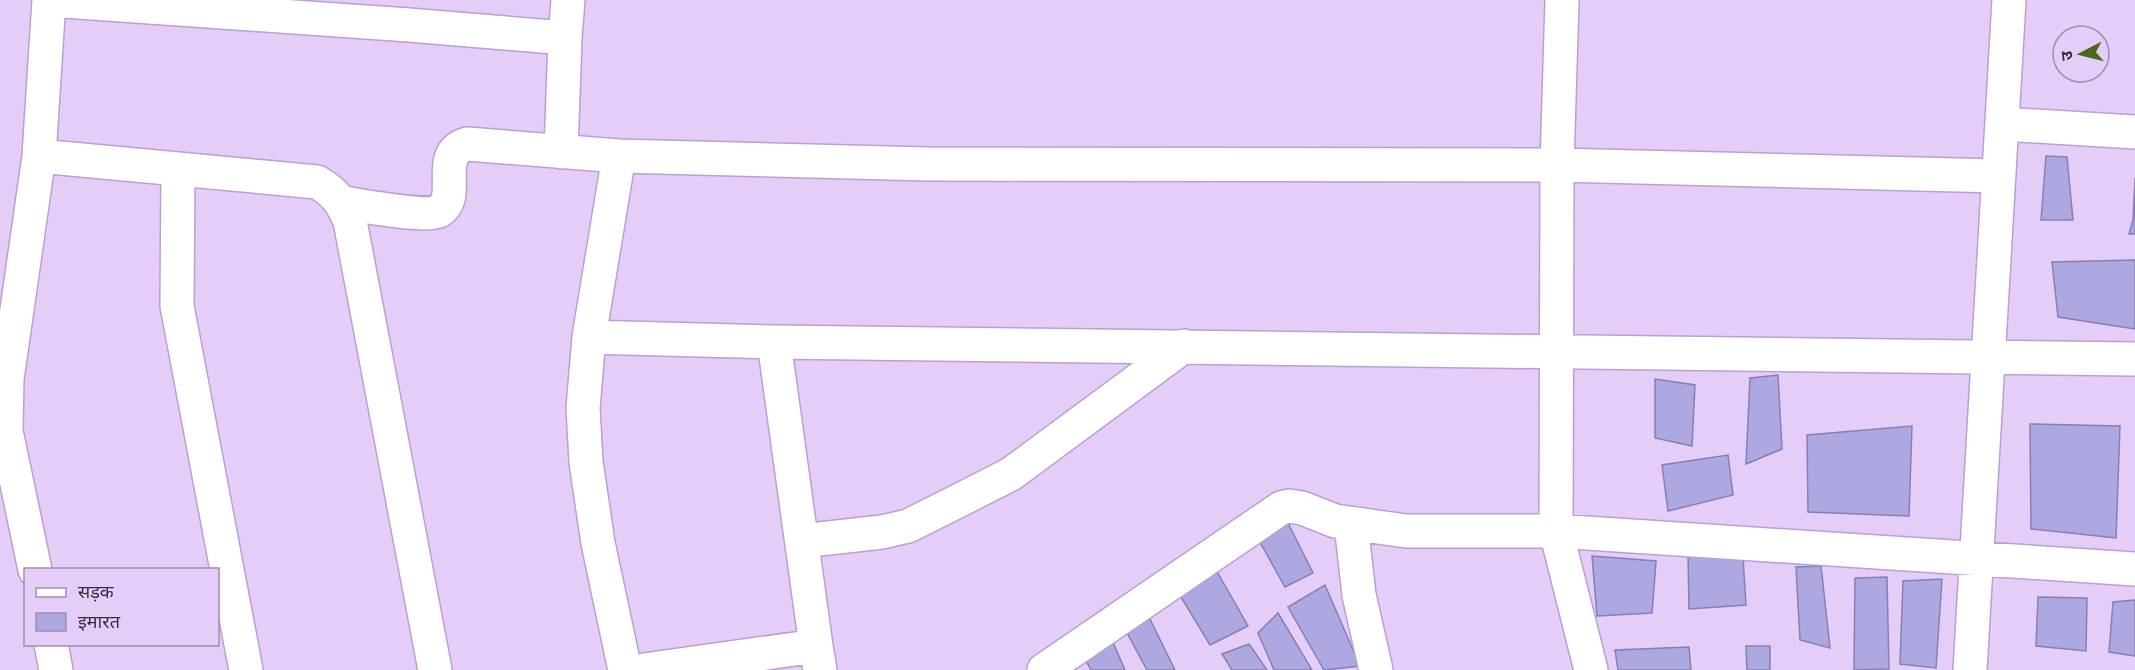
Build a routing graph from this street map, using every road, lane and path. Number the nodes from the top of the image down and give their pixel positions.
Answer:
1 (49, 0) edge
2 (568, 0) edge
3 (1562, 0) edge
4 (2009, 0) edge
5 (237, 6) edge
6 (410, 12) edge
7 (565, 38) junction
8 (2002, 123) junction
9 (2135, 132) edge
10 (561, 152) junction
11 (39, 156) junction
12 (619, 156) junction
13 (1557, 165) junction
14 (178, 169) junction
15 (1999, 176) junction
16 (342, 203) junction
17 (590, 337) junction
18 (774, 342) junction
19 (1185, 346) junction
20 (1556, 353) junction
21 (1988, 356) junction
22 (2135, 359) edge
23 (3, 379) edge
24 (1351, 524) junction
25 (1556, 531) junction
26 (802, 541) junction
27 (1977, 558) junction
28 (35, 568) edge
29 (2135, 569) edge
30 (51, 646) edge
31 (818, 658) edge
32 (56, 670) edge
33 (246, 670) edge
34 (435, 670) edge
35 (625, 670) edge
36 (644, 670) edge
37 (1044, 670) edge
38 (1376, 670) edge
39 (1591, 670) edge
40 (1970, 670) edge

1 - 5 street
1 - 11 street
2 - 7 street
3 - 13 street
4 - 8 street
5 - 6 street
6 - 7 street
7 - 10 street
8 - 9 street
8 - 15 street
10 - 12 street
10 - 16 street
11 - 14 street
11 - 23 street
12 - 13 street
12 - 17 street
13 - 15 street
13 - 20 street
14 - 16 street
14 - 33 street
15 - 21 street
16 - 34 street
17 - 18 street
17 - 35 street
18 - 19 street
18 - 26 street
19 - 20 street
19 - 26 street
20 - 21 street
20 - 25 street
21 - 22 street
21 - 27 street
23 - 28 street
24 - 25 street
24 - 37 street
24 - 38 street
25 - 27 street
25 - 39 street
26 - 31 street
27 - 29 street
27 - 40 street
30 - 32 street
31 - 36 street

